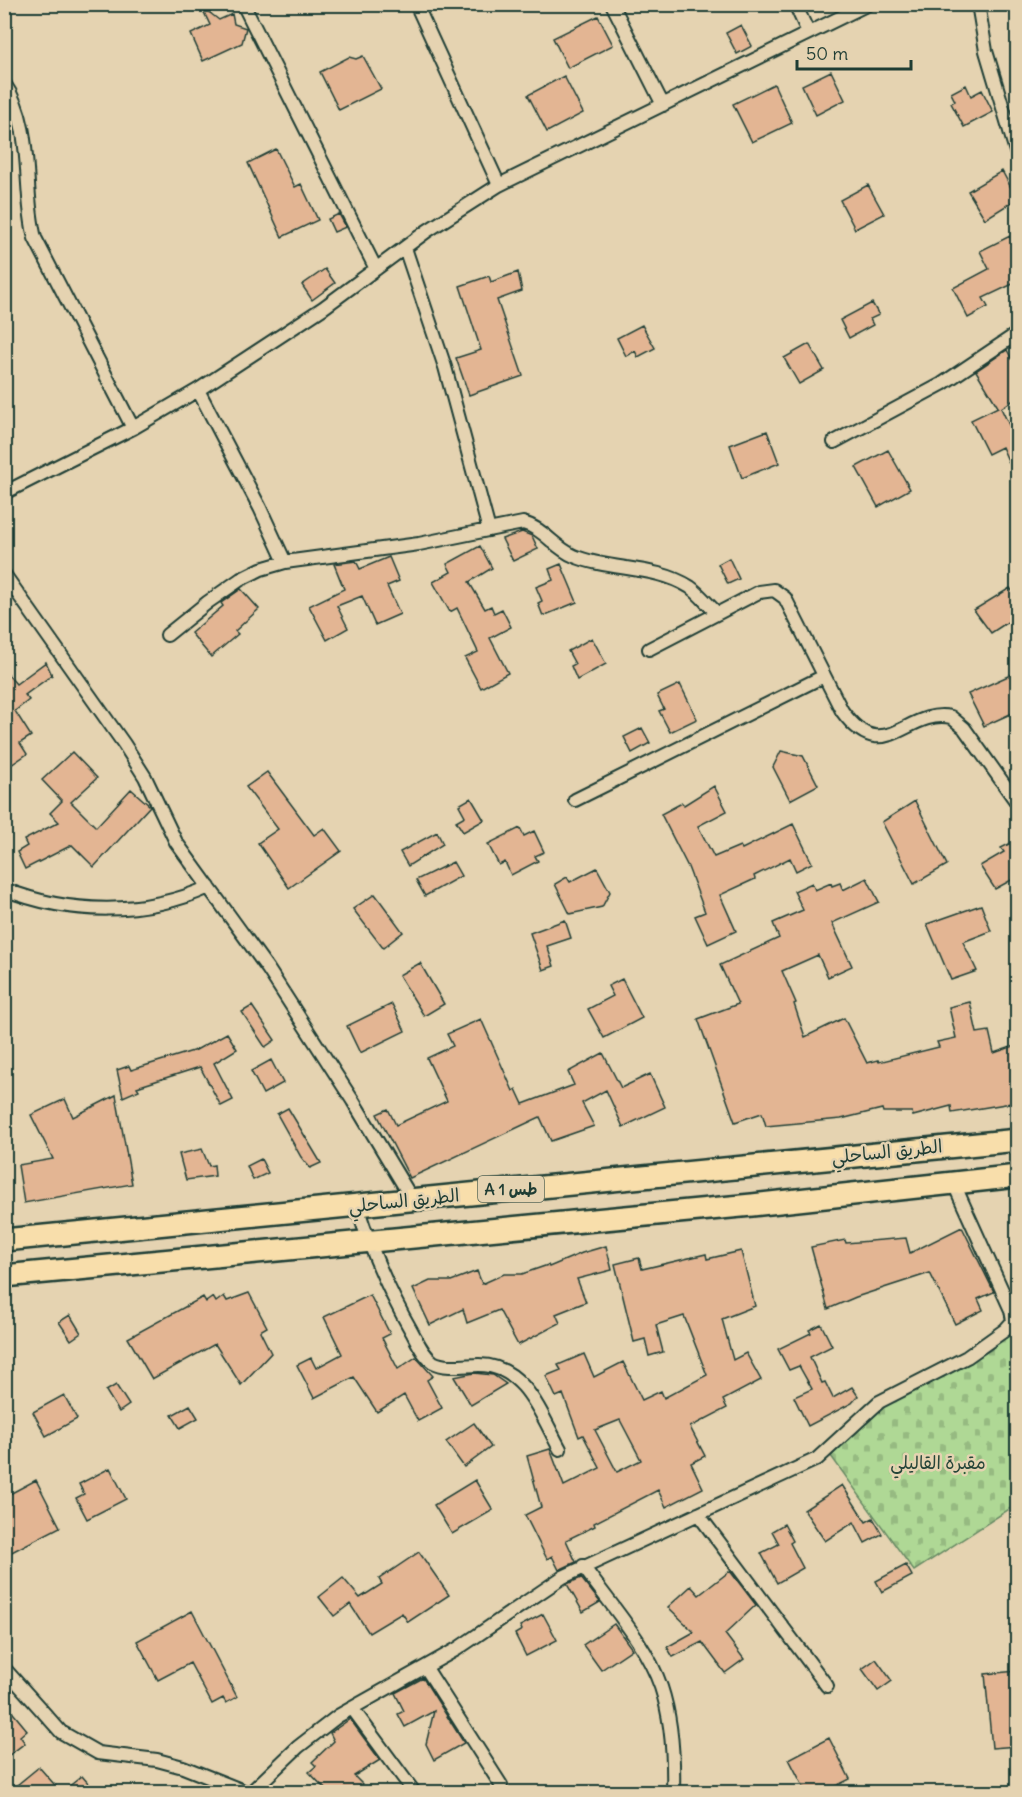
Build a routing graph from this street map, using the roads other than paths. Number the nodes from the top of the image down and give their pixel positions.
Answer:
1 (243, 4) edge
2 (416, 4) edge
3 (612, 4) edge
4 (795, 4) edge
5 (868, 4) edge
6 (978, 4) edge
7 (808, 32) junction
8 (4, 83) edge
9 (663, 105) junction
10 (1017, 158) edge
11 (499, 185) junction
12 (405, 248) junction
13 (376, 269) junction
14 (1017, 333) edge
15 (198, 390) junction
16 (133, 428) junction
17 (834, 442) dead end
18 (4, 493) edge
19 (489, 530) junction
20 (285, 562) junction
21 (4, 574) edge
22 (717, 613) junction
23 (167, 635) dead end
24 (649, 649) dead end
25 (824, 676) junction
26 (575, 800) dead end
27 (1017, 804) edge
28 (209, 887) junction
29 (4, 889) edge
30 (1017, 1140) edge
31 (1017, 1176) edge
32 (954, 1184) junction
33 (412, 1199) junction
34 (357, 1206) junction
35 (4, 1240) edge
36 (368, 1242) junction
37 (4, 1276) edge
38 (560, 1449) dead end
39 (698, 1514) junction
40 (583, 1566) junction
41 (4, 1668) edge
42 (426, 1668) junction
43 (827, 1686) dead end
44 (352, 1708) junction
45 (501, 1785) dead end
46 (246, 1792) edge
47 (251, 1792) edge
48 (414, 1792) edge
49 (673, 1792) edge

1 - 13 street
2 - 11 street
3 - 9 street
4 - 7 street
5 - 7 street
6 - 10 street
7 - 9 street
8 - 16 street
9 - 11 street
11 - 12 street
12 - 13 street
12 - 19 street
13 - 15 street
14 - 17 street
15 - 16 street
15 - 20 street
16 - 18 street
19 - 20 street
19 - 22 street
20 - 23 street
21 - 28 street
22 - 24 street
22 - 25 street
25 - 26 street
25 - 27 street
28 - 29 street
28 - 33 street
30 - 33 highway, الطريق الساحلي / A 1 طس
31 - 32 highway, الطريق الساحلي / A 1 طس
32 - 36 highway, الطريق الساحلي / A 1 طس
32 - 39 street
33 - 34 highway, الطريق الساحلي / A 1 طس
34 - 35 highway, الطريق الساحلي / A 1 طس
34 - 36 street
36 - 37 highway, الطريق الساحلي / A 1 طس
36 - 38 street
39 - 40 street
39 - 43 street
40 - 42 street
40 - 49 street
41 - 46 street
42 - 44 street
42 - 45 street
44 - 47 street
44 - 48 street

